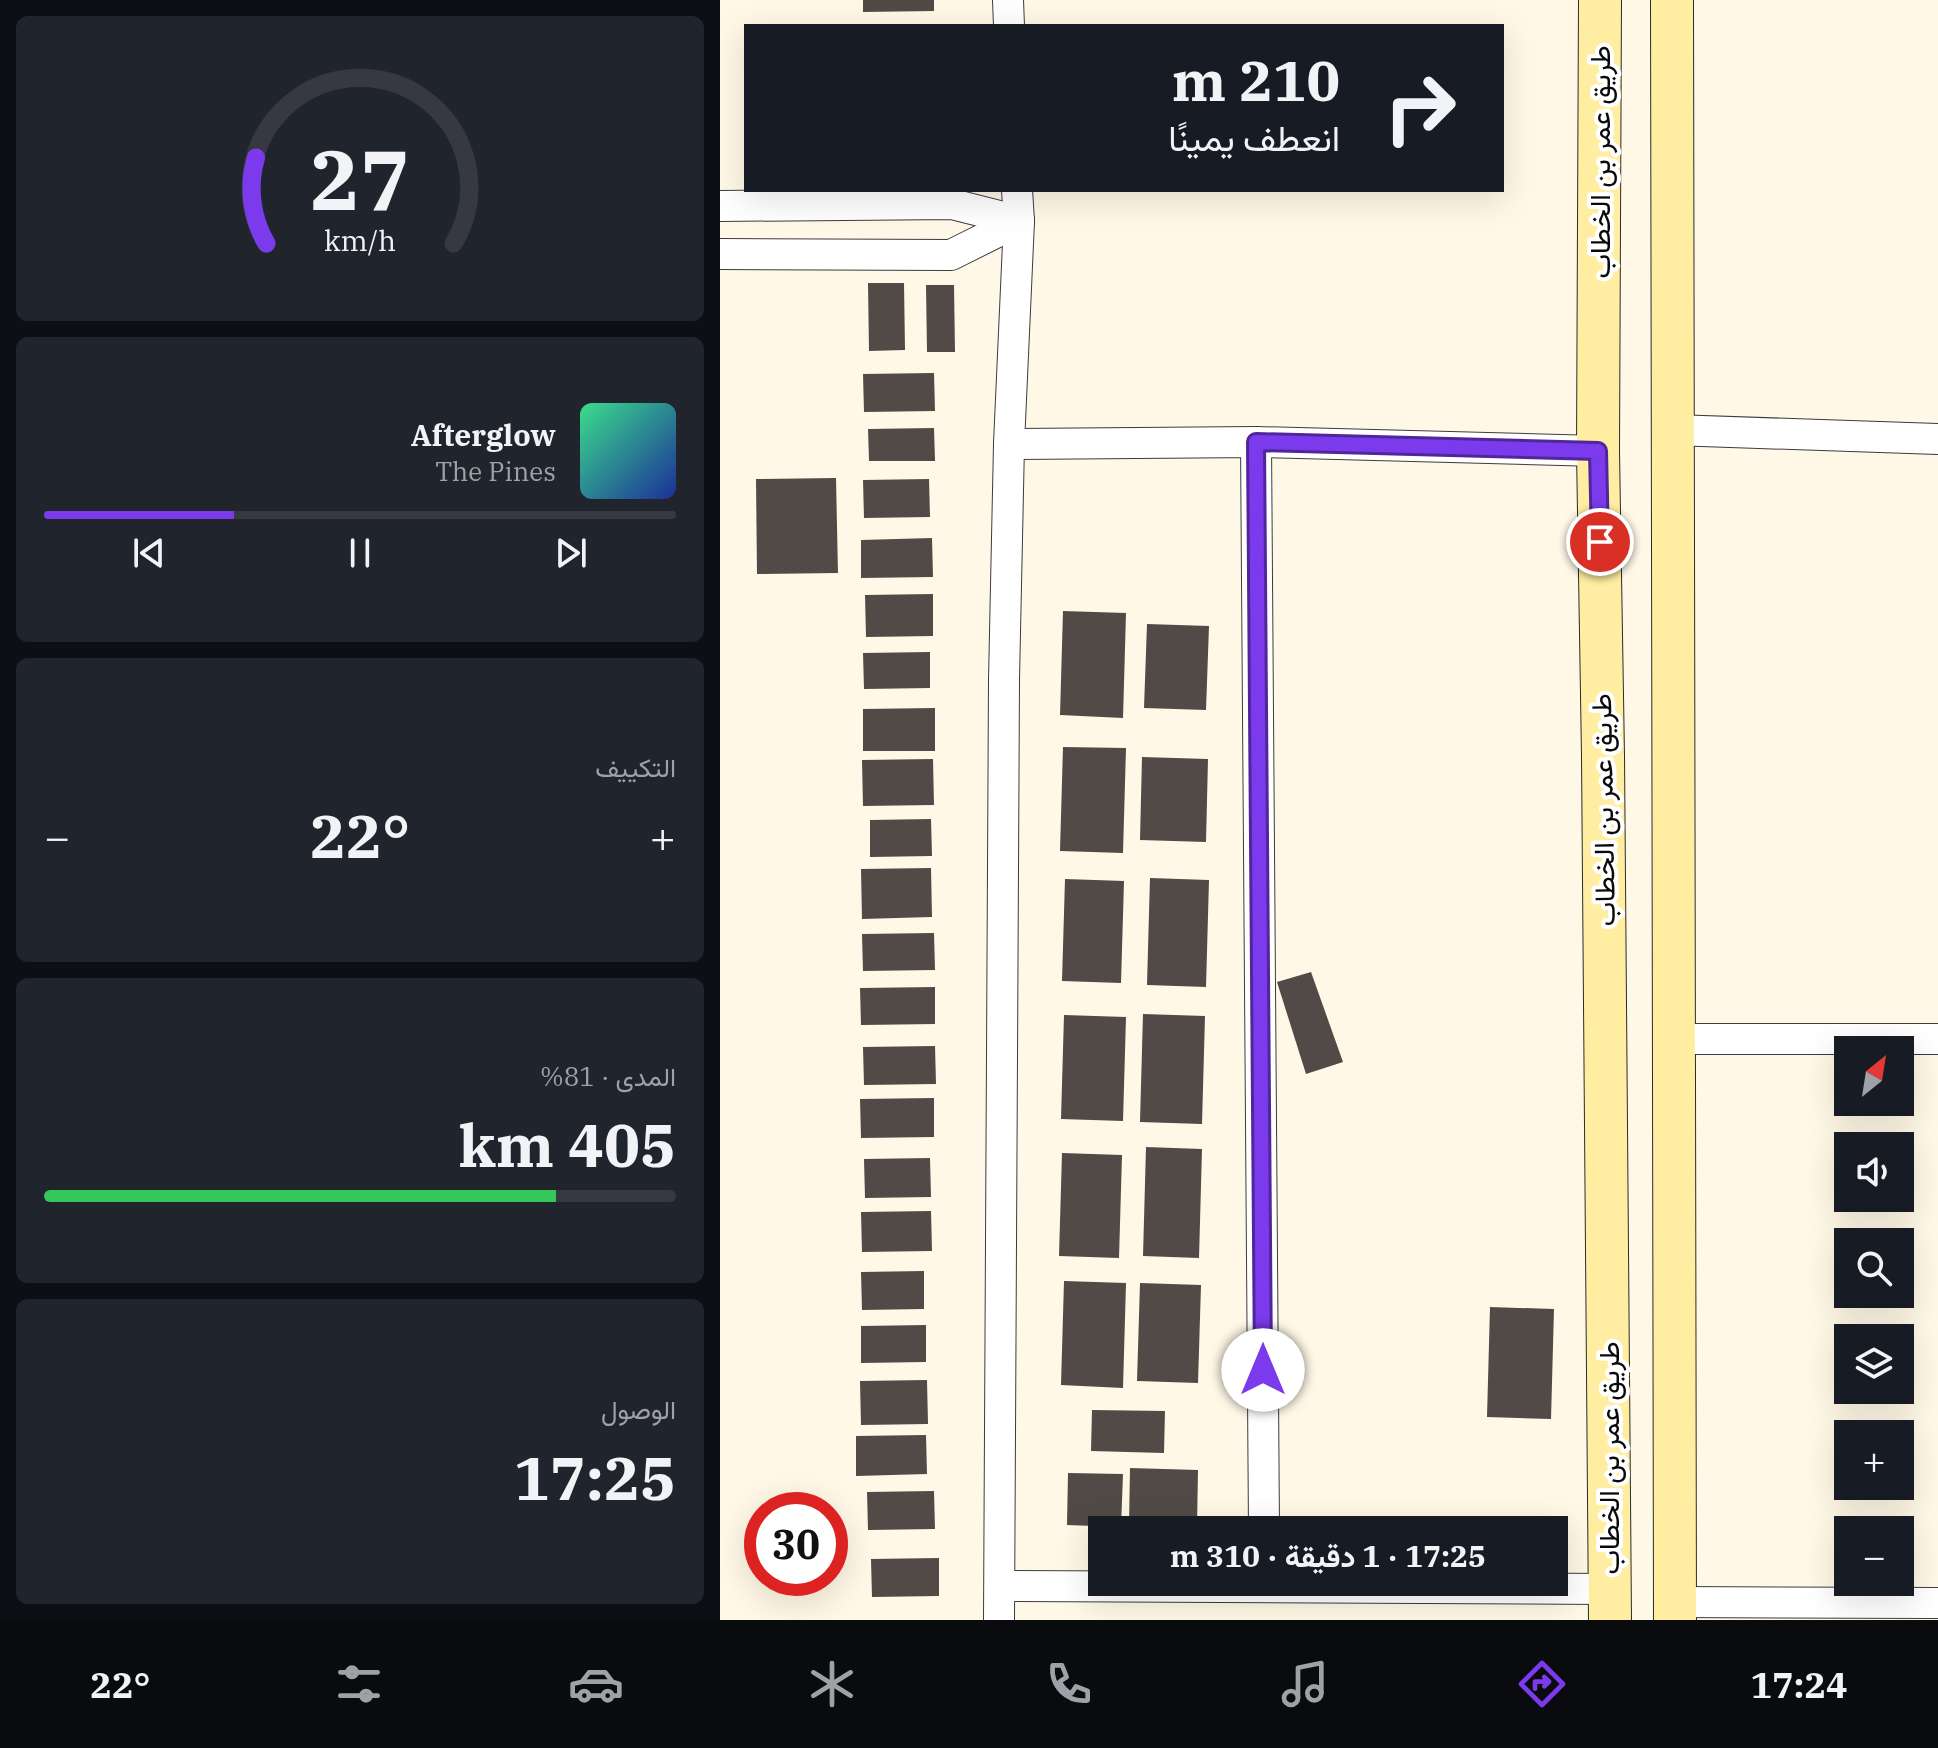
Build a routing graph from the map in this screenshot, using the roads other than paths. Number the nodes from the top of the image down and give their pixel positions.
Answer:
1 (1008, 0) edge
2 (1600, 0) edge
3 (1672, 0) edge
4 (1009, 24) edge
5 (1017, 192) edge
6 (720, 206) edge
7 (1019, 221) junction
8 (720, 254) edge
9 (1673, 430) junction
10 (1938, 439) edge
11 (1256, 442) junction
12 (1009, 444) junction
13 (1598, 451) junction
14 (1675, 1039) junction
15 (1938, 1039) edge
16 (1264, 1516) edge
17 (1000, 1586) junction
18 (1088, 1586) edge
19 (1454, 1596) edge
20 (1938, 1603) edge
21 (1610, 1605) edge
22 (1675, 1611) edge
23 (999, 1620) edge

1 - 4 street
2 - 13 main road, طريق عمر بن الخطاب
3 - 9 main road
5 - 7 street
6 - 7 street
7 - 8 street
7 - 12 street
9 - 10 street
9 - 14 main road
11 - 12 street
11 - 13 street
11 - 16 street
12 - 17 street
13 - 21 main road, طريق عمر بن الخطاب
14 - 15 street
14 - 22 main road
17 - 18 street
17 - 23 street
19 - 21 street
20 - 22 street

